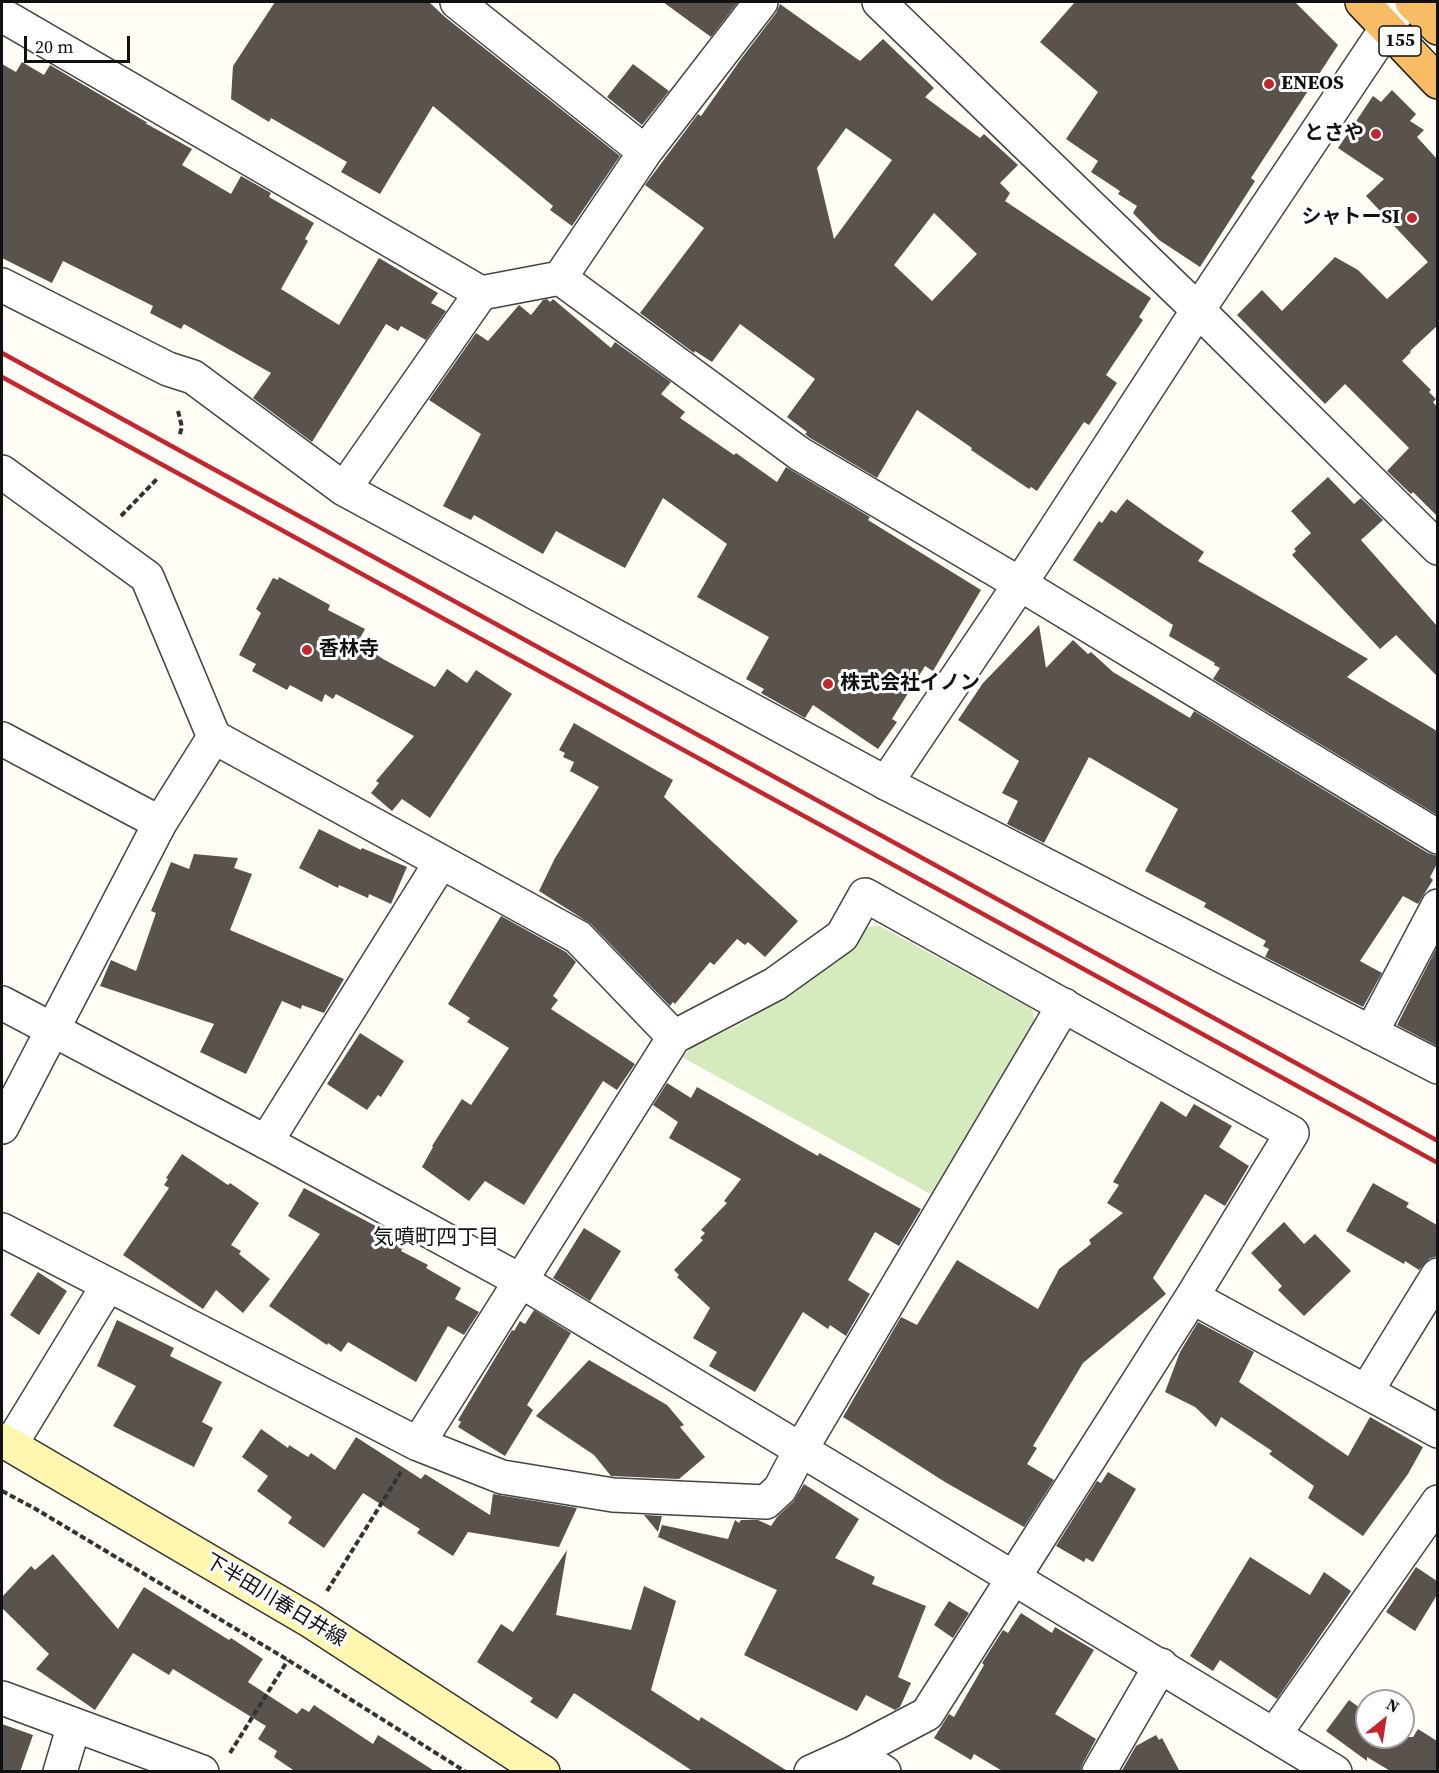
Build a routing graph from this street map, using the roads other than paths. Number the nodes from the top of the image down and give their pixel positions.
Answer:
1 (457, 2) edge
2 (761, 2) edge
3 (879, 2) edge
4 (1362, 2) edge
5 (1412, 2) edge
6 (1395, 14) edge
7 (2, 15) edge
8 (1437, 28) edge
9 (1437, 82) edge
10 (645, 152) junction
11 (560, 278) junction
12 (2, 285) edge
13 (482, 294) junction
14 (1198, 310) junction
15 (2, 472) edge
16 (344, 489) junction
17 (1437, 548) edge
18 (1020, 584) junction
19 (214, 737) junction
20 (2, 739) edge
21 (886, 783) junction
22 (160, 823) junction
23 (1437, 837) edge
24 (441, 862) junction
25 (1437, 906) edge
26 (2, 1003) edge
27 (1064, 1005) junction
28 (52, 1030) junction
29 (1371, 1033) junction
30 (674, 1037) junction
31 (1437, 1067) edge
32 (2, 1127) edge
33 (266, 1142) junction
34 (2, 1230) edge
35 (1437, 1275) edge
36 (521, 1281) junction
37 (108, 1285) junction
38 (1192, 1297) junction
39 (1366, 1392) junction
40 (1437, 1431) edge
41 (6, 1442) edge
42 (418, 1444) junction
43 (801, 1449) junction
44 (1437, 1502) edge
45 (1014, 1577) junction
46 (1161, 1665) junction
47 (2, 1698) edge
48 (74, 1725) junction
49 (1274, 1735) junction
50 (853, 1753) junction
51 (214, 1766) edge
52 (60, 1772) edge
53 (543, 1772) edge
54 (812, 1772) edge
55 (884, 1772) edge
56 (1098, 1772) edge
57 (1335, 1772) edge

1 - 10 street
2 - 10 street
3 - 14 street
4 - 6 highway, 155
5 - 8 highway, 155
6 - 9 highway, 155
6 - 14 street
7 - 13 street
10 - 11 street
11 - 13 street
11 - 18 street
12 - 16 street
13 - 16 street
14 - 17 street
14 - 18 street
15 - 19 street
16 - 21 street
18 - 21 street
18 - 23 street
19 - 22 street
19 - 24 street
20 - 22 street
21 - 29 street
22 - 28 street
24 - 30 street
24 - 33 street
25 - 29 street
26 - 28 street
27 - 30 street
27 - 38 street
27 - 43 street
28 - 32 street
28 - 33 street
29 - 31 street
30 - 36 street
33 - 36 street
34 - 37 street
35 - 39 street
36 - 42 street
36 - 43 street
37 - 41 street
37 - 42 street
38 - 39 street
38 - 45 street
39 - 40 street
41 - 53 main road, 下半田川春日井線
42 - 43 street
43 - 45 street
44 - 49 street
45 - 46 street
45 - 50 street
46 - 49 street
46 - 56 street
47 - 48 street
48 - 51 street
48 - 52 street
49 - 57 street
50 - 54 street
50 - 55 street

